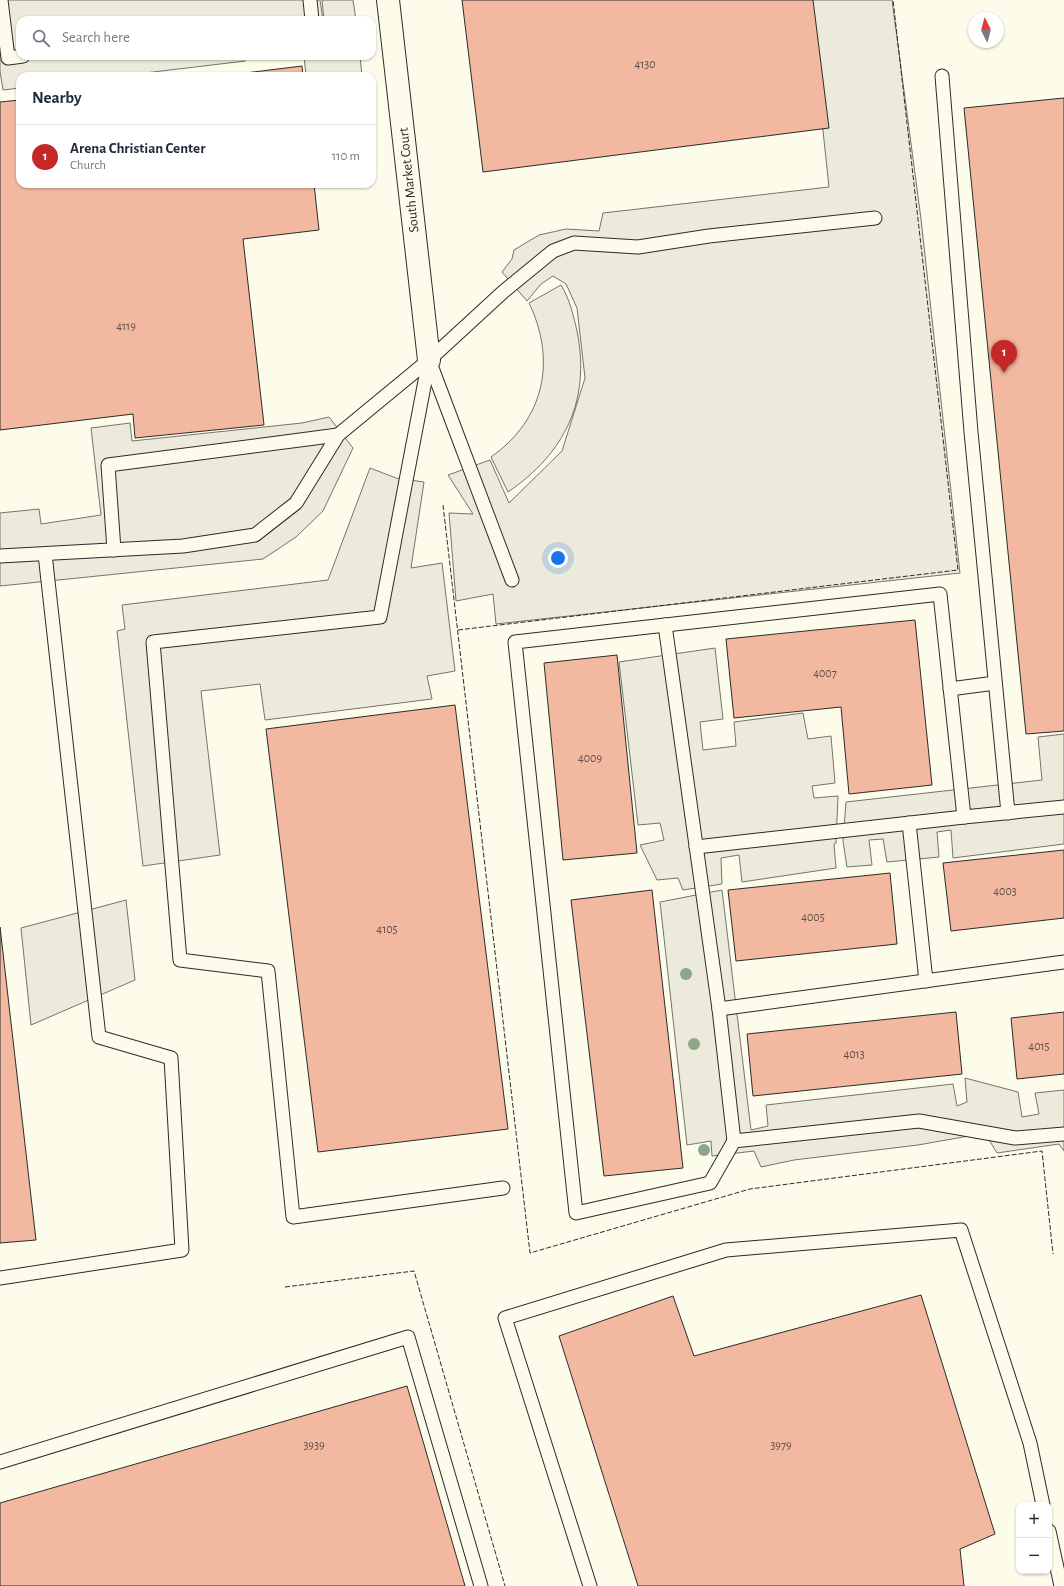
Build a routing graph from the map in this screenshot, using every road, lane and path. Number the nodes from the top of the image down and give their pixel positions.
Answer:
1 (2, 0) edge
2 (310, 0) edge
3 (388, 0) edge
4 (312, 16) edge
5 (16, 57) edge
6 (942, 76) dead end
7 (875, 218) dead end
8 (429, 360) junction
9 (338, 435) junction
10 (114, 550) junction
11 (45, 554) junction
12 (0, 556) edge
13 (512, 580) dead end
14 (664, 625) junction
15 (995, 683) junction
16 (950, 689) junction
17 (1064, 807) edge
18 (1008, 813) junction
19 (964, 817) junction
20 (910, 824) junction
21 (696, 847) junction
22 (1064, 962) edge
23 (926, 981) junction
24 (718, 1009) junction
25 (1064, 1134) edge
26 (734, 1141) junction
27 (503, 1188) dead end
28 (0, 1278) edge
29 (0, 1462) edge
30 (1042, 1502) edge
31 (1051, 1538) edge
32 (481, 1586) edge
33 (590, 1586) edge
34 (1061, 1586) edge

1 - 5 lane
2 - 4 lane
3 - 8 street, South Market Court
6 - 15 lane
7 - 8 lane
8 - 9 lane
8 - 13 lane
8 - 27 lane
9 - 10 lane
9 - 10 lane
10 - 11 lane
11 - 12 lane
11 - 28 lane
14 - 16 lane
14 - 21 lane
14 - 26 lane
15 - 16 lane
15 - 18 lane
16 - 19 lane
17 - 18 lane
18 - 19 lane
19 - 20 lane
20 - 21 lane
20 - 23 lane
21 - 24 lane
22 - 23 lane
23 - 24 lane
24 - 26 lane
25 - 26 lane
29 - 32 lane
30 - 33 lane
31 - 34 lane

